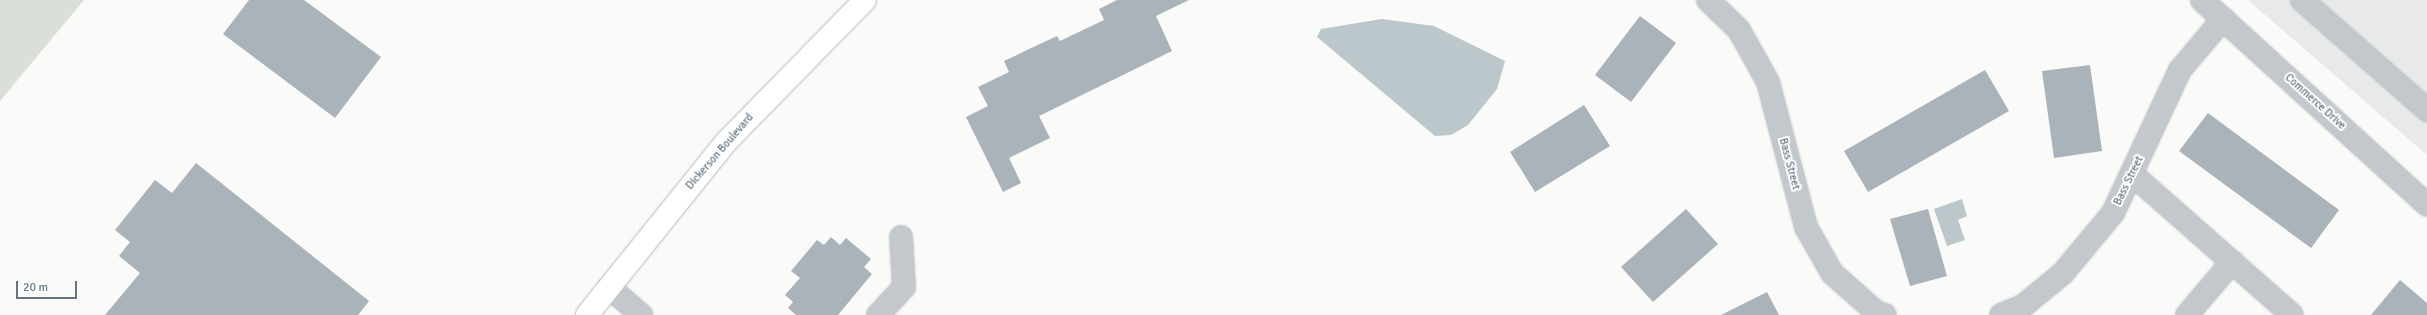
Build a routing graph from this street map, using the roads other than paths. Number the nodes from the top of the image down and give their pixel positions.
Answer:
1 (866, 0) edge
2 (1708, 0) edge
3 (2202, 0) edge
4 (2302, 0) edge
5 (2223, 18) junction
6 (2427, 110) edge
7 (2132, 174) junction
8 (2427, 205) edge
9 (901, 237) dead end
10 (2232, 262) junction
11 (609, 288) junction
12 (2031, 310) edge
13 (587, 315) edge
14 (641, 315) edge
15 (878, 315) edge
16 (1885, 315) edge
17 (2001, 315) edge
18 (2187, 315) edge
19 (2292, 315) edge

1 - 11 main road, Dickerson Boulevard
2 - 16 street, Bass Street
3 - 5 street, Commerce Drive
4 - 6 street
5 - 7 street, Bass Street
5 - 8 street, Commerce Drive
7 - 10 street
7 - 12 street, Bass Street
9 - 15 street
10 - 18 street
10 - 19 street
11 - 13 main road, Dickerson Boulevard
11 - 14 street
12 - 17 street, Bass Street

